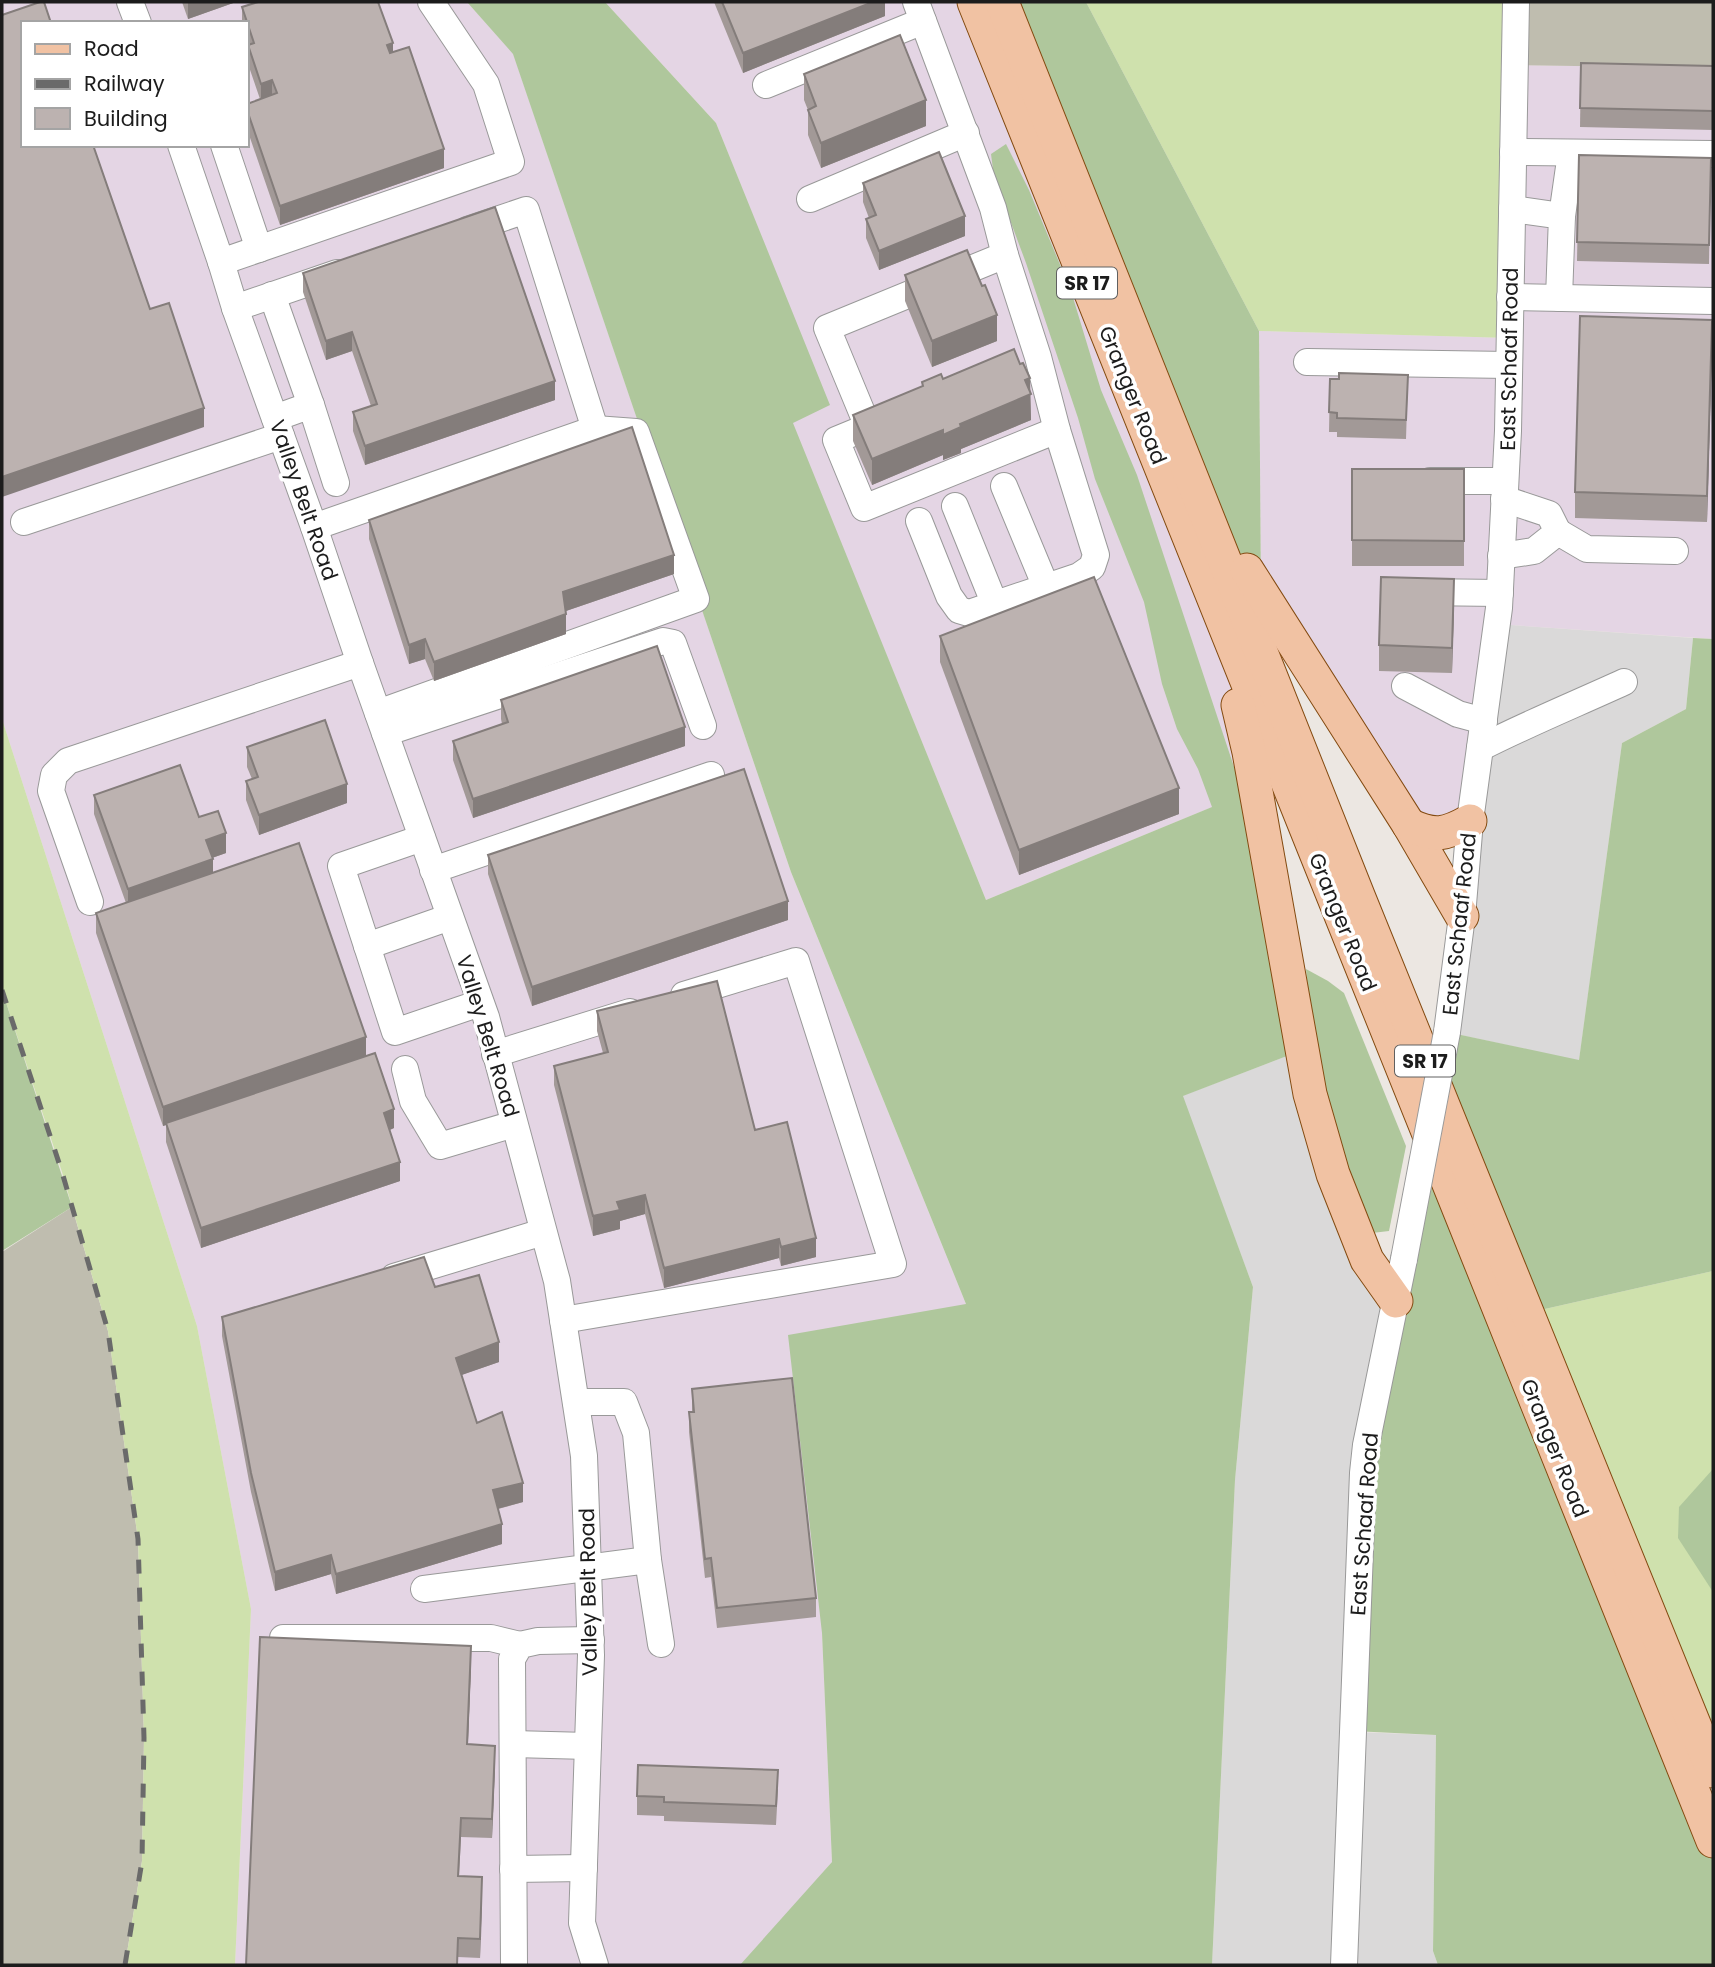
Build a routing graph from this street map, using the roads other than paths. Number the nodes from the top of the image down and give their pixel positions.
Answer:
1 (130, 2) edge
2 (432, 2) edge
3 (974, 2) edge
4 (1002, 2) edge
5 (1516, 2) edge
6 (919, 11) edge
7 (137, 21) edge
8 (766, 85) dead end
9 (966, 133) junction
10 (182, 147) edge
11 (225, 147) edge
12 (1513, 152) junction
13 (1571, 153) junction
14 (1713, 154) edge
15 (810, 199) dead end
16 (1512, 209) junction
17 (1562, 216) junction
18 (450, 235) edge
19 (259, 248) junction
20 (1005, 255) junction
21 (221, 262) junction
22 (361, 265) edge
23 (272, 295) junction
24 (1510, 297) junction
25 (1559, 298) junction
26 (1713, 301) edge
27 (234, 308) junction
28 (1142, 350) junction
29 (1307, 362) dead end
30 (1509, 365) junction
31 (311, 405) junction
32 (904, 412) edge
33 (278, 427) junction
34 (868, 427) junction
35 (594, 429) junction
36 (1057, 430) junction
37 (1410, 481) edge
38 (336, 483) dead end
39 (1004, 486) dead end
40 (1505, 490) junction
41 (955, 506) dead end
42 (919, 521) dead end
43 (24, 522) dead end
44 (314, 527) junction
45 (1558, 532) junction
46 (1675, 551) dead end
47 (1501, 556) junction
48 (1201, 564) junction
49 (1046, 587) junction
50 (1388, 592) edge
51 (1500, 593) junction
52 (995, 605) junction
53 (360, 663) junction
54 (1624, 682) dead end
55 (1405, 686) dead end
56 (1484, 721) junction
57 (381, 723) junction
58 (703, 726) dead end
59 (1480, 748) junction
60 (711, 775) dead end
61 (1470, 821) junction
62 (1409, 825) junction
63 (422, 838) junction
64 (433, 870) junction
65 (90, 902) dead end
66 (1462, 916) junction
67 (450, 917) junction
68 (367, 946) junction
69 (481, 1003) junction
70 (495, 1054) junction
71 (405, 1069) dead end
72 (514, 1124) junction
73 (543, 1232) junction
74 (375, 1283) edge
75 (1396, 1301) junction
76 (562, 1320) junction
77 (576, 1402) junction
78 (648, 1560) junction
79 (588, 1568) junction
80 (424, 1589) dead end
81 (283, 1638) edge
82 (591, 1640) junction
83 (661, 1644) dead end
84 (520, 1645) junction
85 (513, 1744) junction
86 (588, 1746) junction
87 (1713, 1771) edge
88 (1713, 1841) edge
89 (584, 1868) junction
90 (513, 1869) junction
91 (514, 1965) edge
92 (595, 1965) edge
93 (1344, 1965) edge

1 - 7 street
2 - 19 street
3 - 48 main road, Granger Road / SR 17
4 - 28 main road, Granger Road / SR 17
5 - 12 street, East Schaaf Road
6 - 8 street
6 - 9 street
9 - 15 street
9 - 20 street
10 - 21 street, Valley Belt Road
11 - 19 street
12 - 13 street
12 - 16 street, East Schaaf Road
13 - 14 street
13 - 17 street
16 - 17 street
16 - 24 street, East Schaaf Road
17 - 25 street
18 - 35 street
19 - 21 street
20 - 34 street
20 - 36 street
21 - 27 street, Valley Belt Road
22 - 23 street
23 - 27 street
23 - 31 street
24 - 25 street
24 - 30 street, East Schaaf Road
25 - 26 street
27 - 33 street, Valley Belt Road
28 - 62 main road
28 - 87 main road, Granger Road / SR 17
29 - 30 street
30 - 40 street, East Schaaf Road
31 - 33 street
31 - 38 street
32 - 34 street
33 - 43 street
33 - 44 street, Valley Belt Road
34 - 36 street
35 - 44 street
35 - 57 street
36 - 49 street
37 - 40 street
39 - 49 street
40 - 45 street
40 - 47 street, East Schaaf Road
41 - 52 street
42 - 52 street
44 - 53 street, Valley Belt Road
45 - 46 street
45 - 47 street
47 - 51 street, East Schaaf Road
48 - 75 main road
48 - 88 main road, Granger Road / SR 17
49 - 52 street
50 - 51 street
51 - 56 street, East Schaaf Road
53 - 57 street, Valley Belt Road
53 - 65 street
54 - 59 street
55 - 56 street
56 - 59 street, East Schaaf Road
57 - 58 street
57 - 63 street, Valley Belt Road
59 - 61 street, East Schaaf Road
60 - 64 street
61 - 62 main road
61 - 66 street, East Schaaf Road
62 - 66 main road
63 - 64 street, Valley Belt Road
63 - 68 street
64 - 67 street, Valley Belt Road
66 - 75 street, East Schaaf Road, bridge
67 - 68 street
67 - 69 street, Valley Belt Road
68 - 69 street
69 - 70 street, Valley Belt Road
70 - 72 street, Valley Belt Road
70 - 76 street
71 - 72 street
72 - 73 street, Valley Belt Road
73 - 74 street
73 - 76 street, Valley Belt Road
75 - 93 street, East Schaaf Road
76 - 77 street, Valley Belt Road
77 - 78 street
77 - 79 street, Valley Belt Road
78 - 79 street
78 - 83 street
79 - 80 street
79 - 82 street, Valley Belt Road
81 - 84 street
82 - 84 street
82 - 86 street, Valley Belt Road
84 - 85 street
85 - 86 street
85 - 90 street
86 - 89 street, Valley Belt Road
89 - 90 street
89 - 92 street, Valley Belt Road
90 - 91 street

